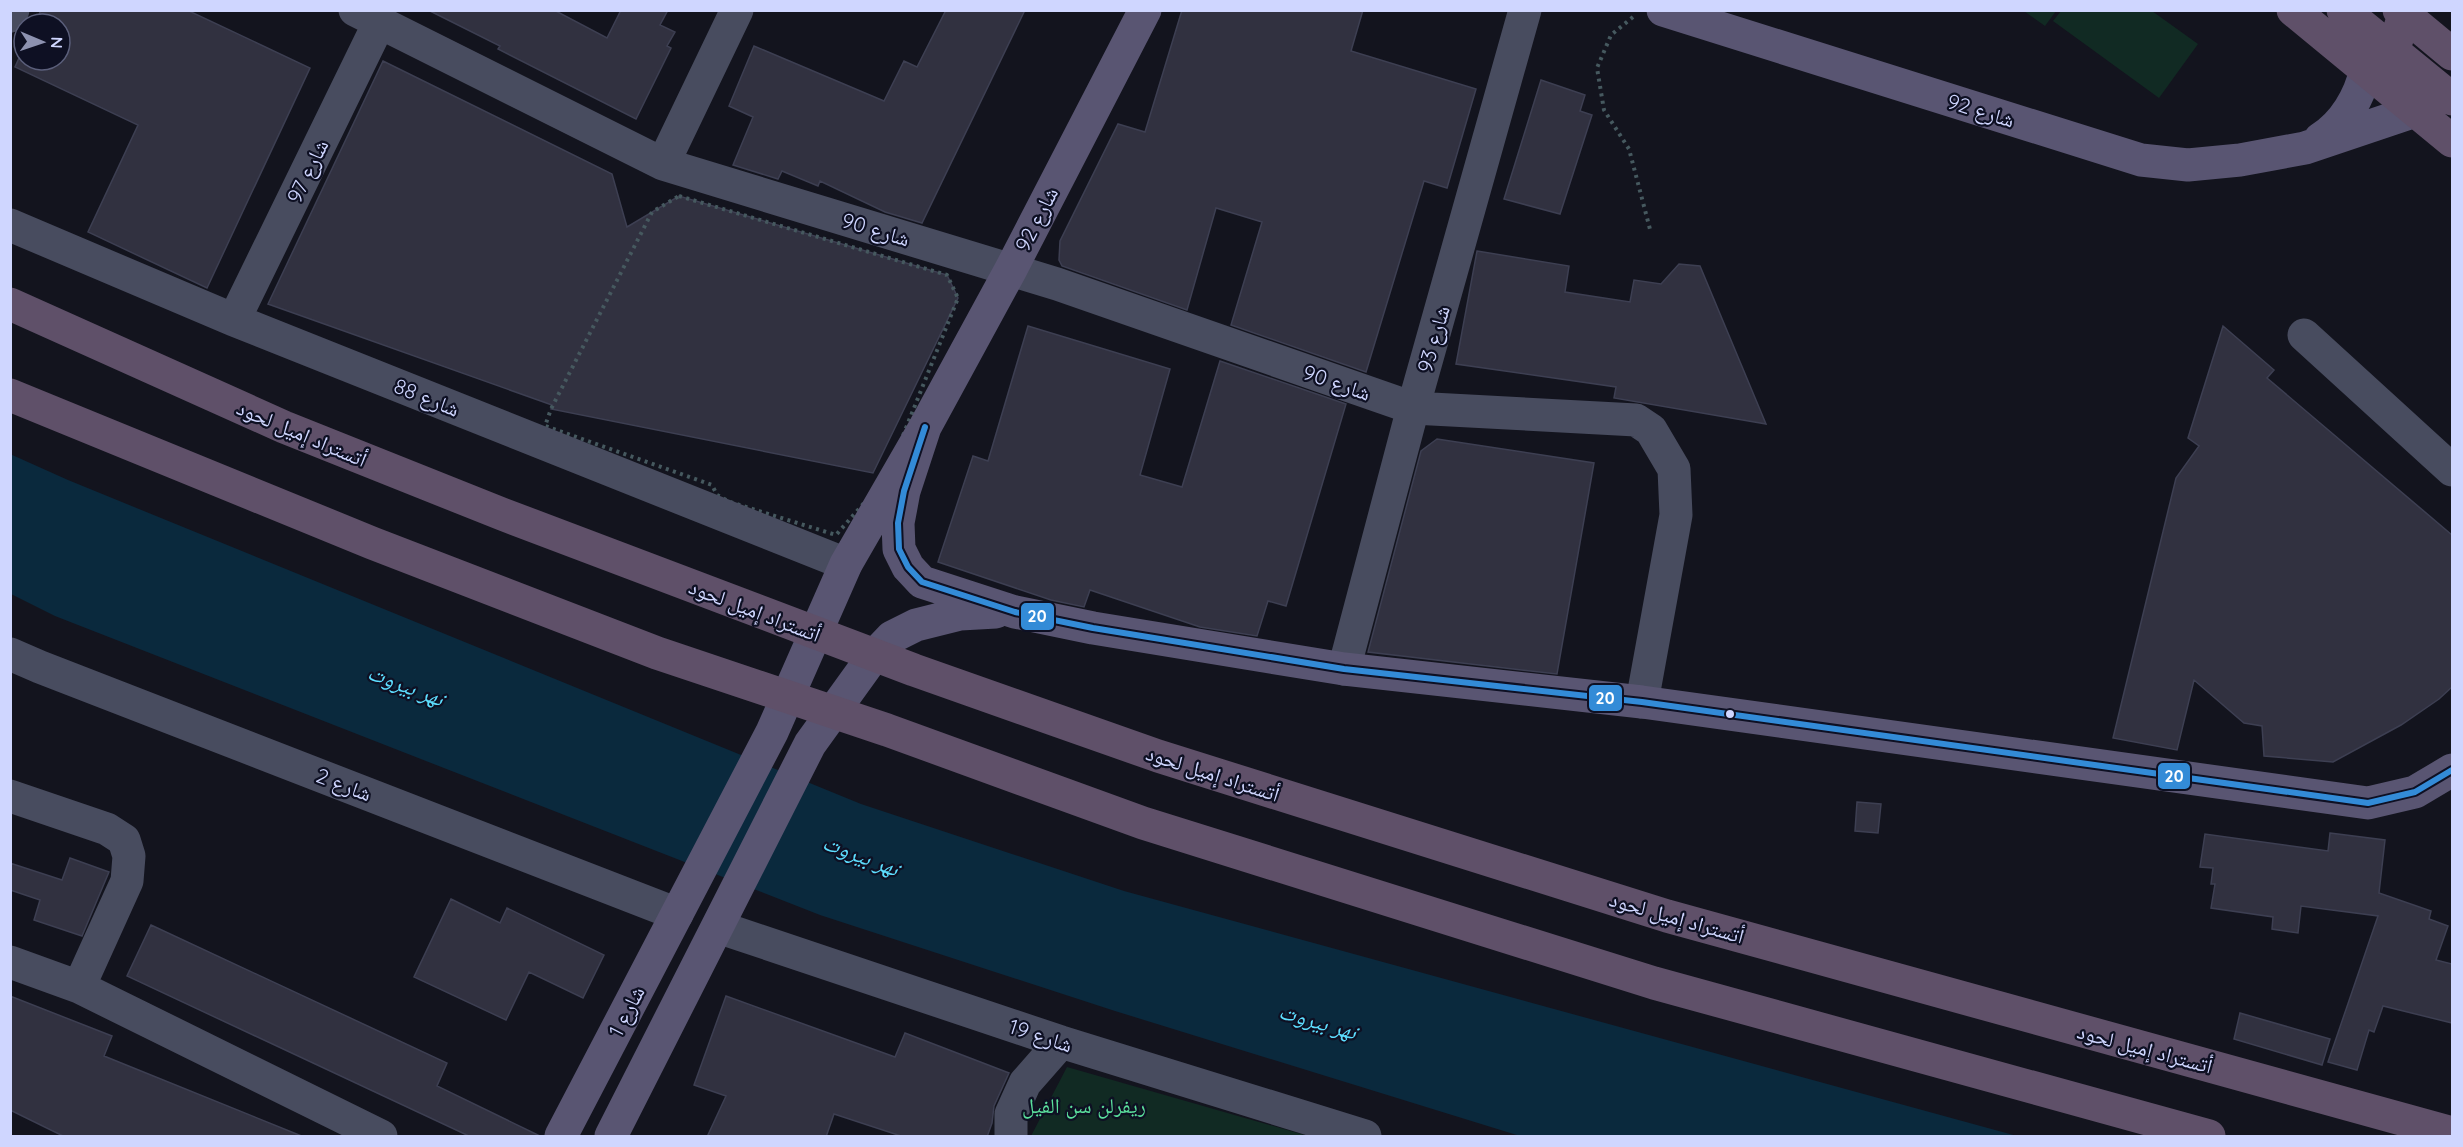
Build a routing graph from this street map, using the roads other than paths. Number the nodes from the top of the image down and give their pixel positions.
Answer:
1 (13, 10) edge
2 (737, 10) edge
3 (1145, 10) edge
4 (1525, 10) edge
5 (1663, 10) edge
6 (2294, 10) edge
7 (2343, 10) edge
8 (2399, 10) edge
9 (2405, 10) edge
10 (10, 16) edge
11 (367, 17) edge
12 (2452, 54) edge
13 (2356, 61) junction
14 (2452, 98) edge
15 (2415, 111) junction
16 (2452, 141) edge
17 (2306, 148) junction
18 (663, 164) junction
19 (10, 225) edge
20 (1010, 271) junction
21 (10, 304) edge
22 (234, 320) junction
23 (2304, 336) dead end
24 (17, 399) edge
25 (1413, 408) junction
26 (925, 427) junction
27 (2452, 470) edge
28 (846, 564) junction
29 (1015, 612) junction
30 (10, 654) edge
31 (1344, 669) junction
32 (1642, 702) junction
33 (2452, 770) edge
34 (10, 796) edge
35 (683, 900) junction
36 (718, 927) junction
37 (10, 962) edge
38 (79, 987) junction
39 (1061, 1042) junction
40 (2452, 1133) edge
41 (381, 1137) edge
42 (561, 1137) edge
43 (611, 1137) edge
44 (1011, 1137) edge
45 (1365, 1137) edge
46 (2210, 1137) edge

1 - 10 street
2 - 18 street
3 - 20 main road, شارع 92
4 - 25 street, شارع 93
5 - 17 main road, شارع 92
6 - 13 highway
7 - 14 highway
8 - 12 highway
9 - 13 highway
11 - 18 street, شارع 90
11 - 22 street, شارع 97
13 - 15 highway
13 - 17 main road, شارع 92
14 - 15 highway
15 - 16 highway
15 - 17 main road, شارع 92
18 - 20 street, شارع 90
19 - 22 street, شارع 88
20 - 25 street, شارع 90
20 - 26 main road, شارع 92
21 - 40 highway, أتستراد إميل لحود
22 - 28 street, شارع 88
23 - 27 street
24 - 46 highway
25 - 31 street, شارع 93
25 - 32 street, شارع 90
26 - 28 main road, شارع 1
26 - 29 main road
28 - 35 main road, شارع 1
29 - 31 main road
29 - 36 main road, شارع 1
30 - 35 street, شارع 2
31 - 32 main road
32 - 33 main road
34 - 38 street
35 - 42 main road, شارع 1
36 - 39 street, شارع 19
36 - 43 main road, شارع 1
37 - 38 street
38 - 41 street
39 - 44 street
39 - 45 street, شارع 19

